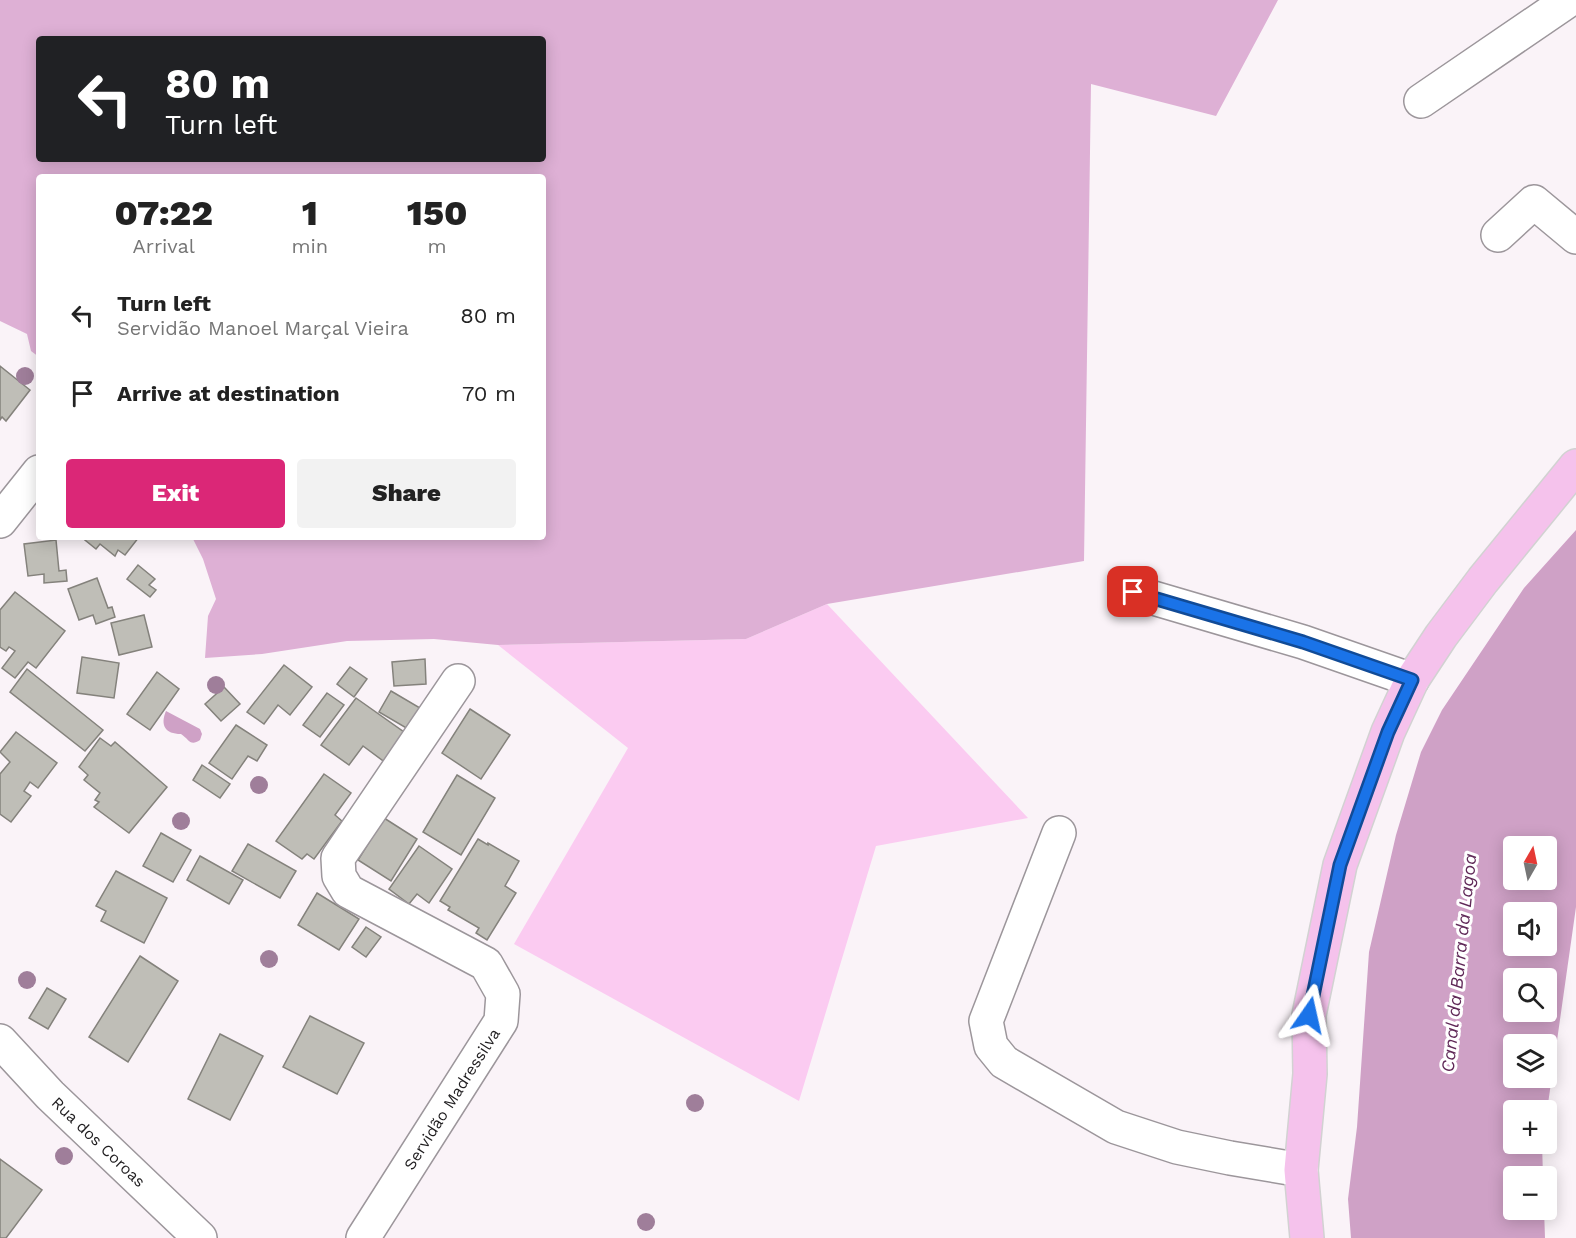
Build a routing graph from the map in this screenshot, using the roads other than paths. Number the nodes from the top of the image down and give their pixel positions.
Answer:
1 (1569, 0) edge
2 (1421, 100) dead end
3 (1498, 235) dead end
4 (1576, 237) edge
5 (1576, 466) edge
6 (36, 476) edge
7 (0, 522) edge
8 (1133, 592) dead end
9 (1412, 680) junction
10 (458, 681) dead end
11 (1059, 833) dead end
12 (0, 1041) edge
13 (1301, 1170) junction
14 (200, 1238) edge
15 (363, 1238) edge
16 (1307, 1238) edge

1 - 2 street
3 - 4 street
5 - 9 main road
6 - 7 street
8 - 9 street
9 - 13 main road
10 - 15 street, Servidão Madressilva
11 - 13 street
12 - 14 street, Rua dos Coroas
13 - 16 main road

